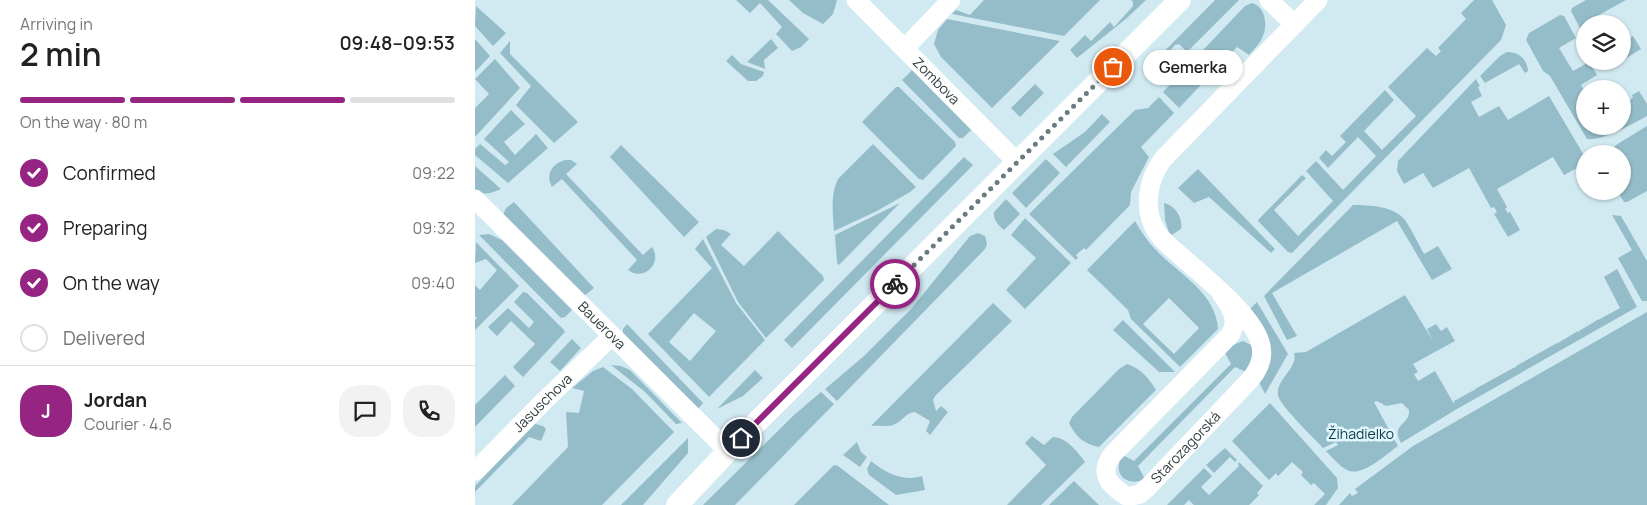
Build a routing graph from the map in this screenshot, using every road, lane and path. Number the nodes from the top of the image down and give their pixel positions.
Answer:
1 (856, 0) edge
2 (951, 0) edge
3 (1180, 0) edge
4 (1269, 0) edge
5 (1318, 0) edge
6 (1294, 24) junction
7 (905, 48) junction
8 (1017, 162) junction
9 (475, 199) edge
10 (1221, 293) junction
11 (611, 336) junction
12 (728, 451) junction
13 (475, 471) edge
14 (677, 505) edge

1 - 7 street, Zombova
2 - 7 street
3 - 8 street
4 - 6 street
5 - 6 street, Starozagorská
6 - 10 street, Starozagorská
7 - 8 street, Zombova
8 - 12 street
9 - 11 street, Bauerova
10 - 10 street, Starozagorská
11 - 12 street, Bauerova
11 - 13 street, Jasuschova
12 - 14 street

